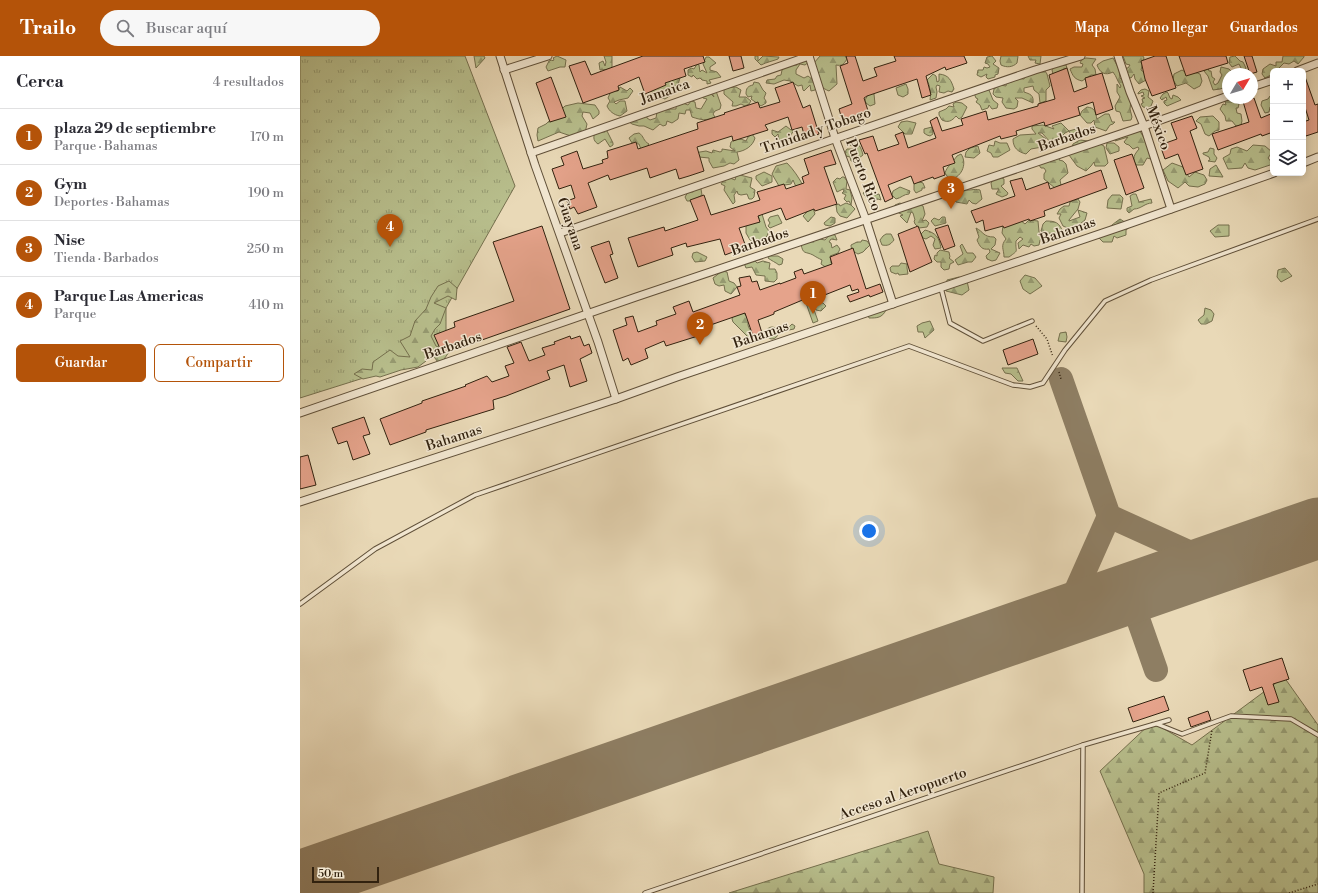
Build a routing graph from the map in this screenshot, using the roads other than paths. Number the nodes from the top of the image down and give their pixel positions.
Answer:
1 (500, 56) edge
2 (548, 56) edge
3 (809, 56) edge
4 (1081, 56) edge
5 (1118, 56) edge
6 (1318, 64) edge
7 (1306, 68) edge
8 (504, 70) junction
9 (1270, 81) edge
10 (1258, 85) edge
11 (1222, 98) edge
12 (1144, 126) junction
13 (835, 138) junction
14 (531, 153) junction
15 (1318, 158) edge
16 (1306, 162) edge
17 (1270, 174) edge
18 (1171, 209) junction
19 (1318, 219) edge
20 (866, 220) junction
21 (560, 233) junction
22 (941, 288) junction
23 (893, 304) junction
24 (588, 314) junction
25 (1032, 321) road end
26 (616, 400) junction
27 (300, 413) edge
28 (300, 502) edge
29 (300, 604) edge
30 (1169, 720) dead end
31 (1156, 724) junction
32 (1318, 735) edge
33 (1083, 745) junction
34 (645, 893) edge
35 (1082, 893) edge

1 - 8 street, Guayana
2 - 8 street
3 - 13 street, Puerto Rico
3 - 14 street, Jamaica
4 - 13 street, Trinidad y Tobago
5 - 12 street, México
6 - 7 street
8 - 14 street, Guayana
9 - 10 street
11 - 12 street, Barbados
12 - 18 street, México
12 - 20 street, Barbados
13 - 20 street, Puerto Rico
13 - 21 street, Trinidad y Tobago
14 - 21 street, Guayana
15 - 16 street
17 - 18 street, Bahamas
18 - 22 street, Bahamas
19 - 29 lane
20 - 23 street, Puerto Rico
20 - 24 street, Barbados
21 - 24 street, Guayana
22 - 23 street, Bahamas
22 - 25 lane
23 - 26 street, Bahamas
24 - 26 street, Guayana
24 - 27 street, Barbados
26 - 28 street, Bahamas
30 - 31 lane, Acceso al Aeropuerto
31 - 32 lane
31 - 33 lane, Acceso al Aeropuerto
33 - 34 lane, Acceso al Aeropuerto
33 - 35 lane

